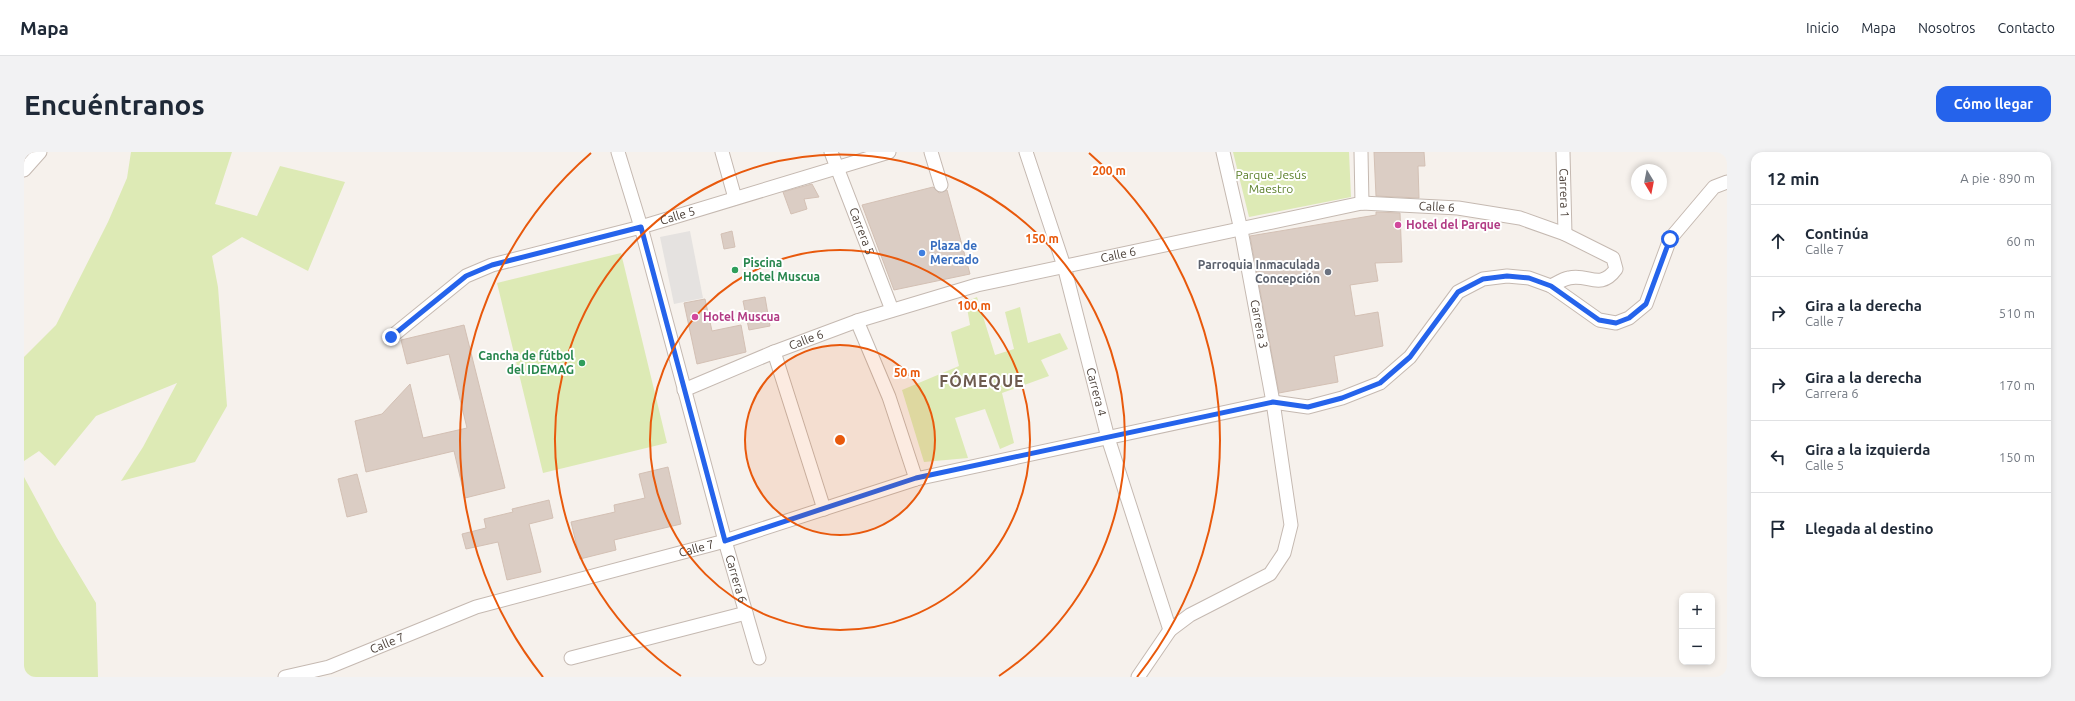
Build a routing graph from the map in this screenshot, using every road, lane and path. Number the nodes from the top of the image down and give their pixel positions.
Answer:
1 (40, 152) edge
2 (618, 152) edge
3 (722, 152) edge
4 (831, 152) edge
5 (889, 152) edge
6 (931, 152) edge
7 (1026, 152) edge
8 (1223, 152) edge
9 (1361, 152) edge
10 (1563, 152) edge
11 (836, 169) junction
12 (24, 170) edge
13 (1727, 182) edge
14 (941, 185) dead end
15 (735, 198) junction
16 (1362, 203) junction
17 (641, 227) junction
18 (1241, 230) junction
19 (1565, 234) junction
20 (1064, 266) junction
21 (1551, 286) junction
22 (892, 310) junction
23 (857, 321) junction
24 (391, 337) dead end
25 (774, 352) junction
26 (684, 390) junction
27 (1273, 402) junction
28 (1108, 438) junction
29 (916, 478) junction
30 (824, 509) junction
31 (725, 541) junction
32 (746, 613) junction
33 (1170, 630) junction
34 (571, 658) dead end
35 (759, 658) dead end
36 (330, 672) edge
37 (285, 677) edge
38 (1138, 677) edge

1 - 12 street
2 - 17 street, Carrera 6
3 - 15 street
4 - 11 street, Carrera 5
5 - 11 street, Calle 5
6 - 14 street
7 - 20 street, Carrera 4
8 - 18 street, Carrera 3
9 - 16 street
10 - 19 street, Carrera 1
11 - 15 street, Calle 5
11 - 22 street, Carrera 5
13 - 21 street, Calle 7
15 - 17 street, Calle 5
16 - 18 street, Calle 6
16 - 19 street, Calle 6
17 - 24 street, Calle 5
17 - 26 street, Carrera 6
18 - 20 street, Calle 6
18 - 27 street, Carrera 3
19 - 21 street, Calle 6
20 - 22 street, Calle 6
20 - 28 street, Carrera 4
21 - 27 street, Calle 7
22 - 23 street, Calle 6
23 - 25 street, Calle 6
23 - 29 street
25 - 26 street, Calle 6
25 - 30 street
26 - 31 street, Carrera 6
27 - 28 street, Calle 7
27 - 33 street, Carrera 3
28 - 29 street, Calle 7
28 - 33 street, Carrera 4
29 - 30 street, Calle 7
30 - 31 street, Calle 7
31 - 32 street, Carrera 6
31 - 36 street, Calle 7
32 - 34 street
32 - 35 street, Carrera 6
33 - 38 street, Carrera 3
36 - 37 street, Calle 7

